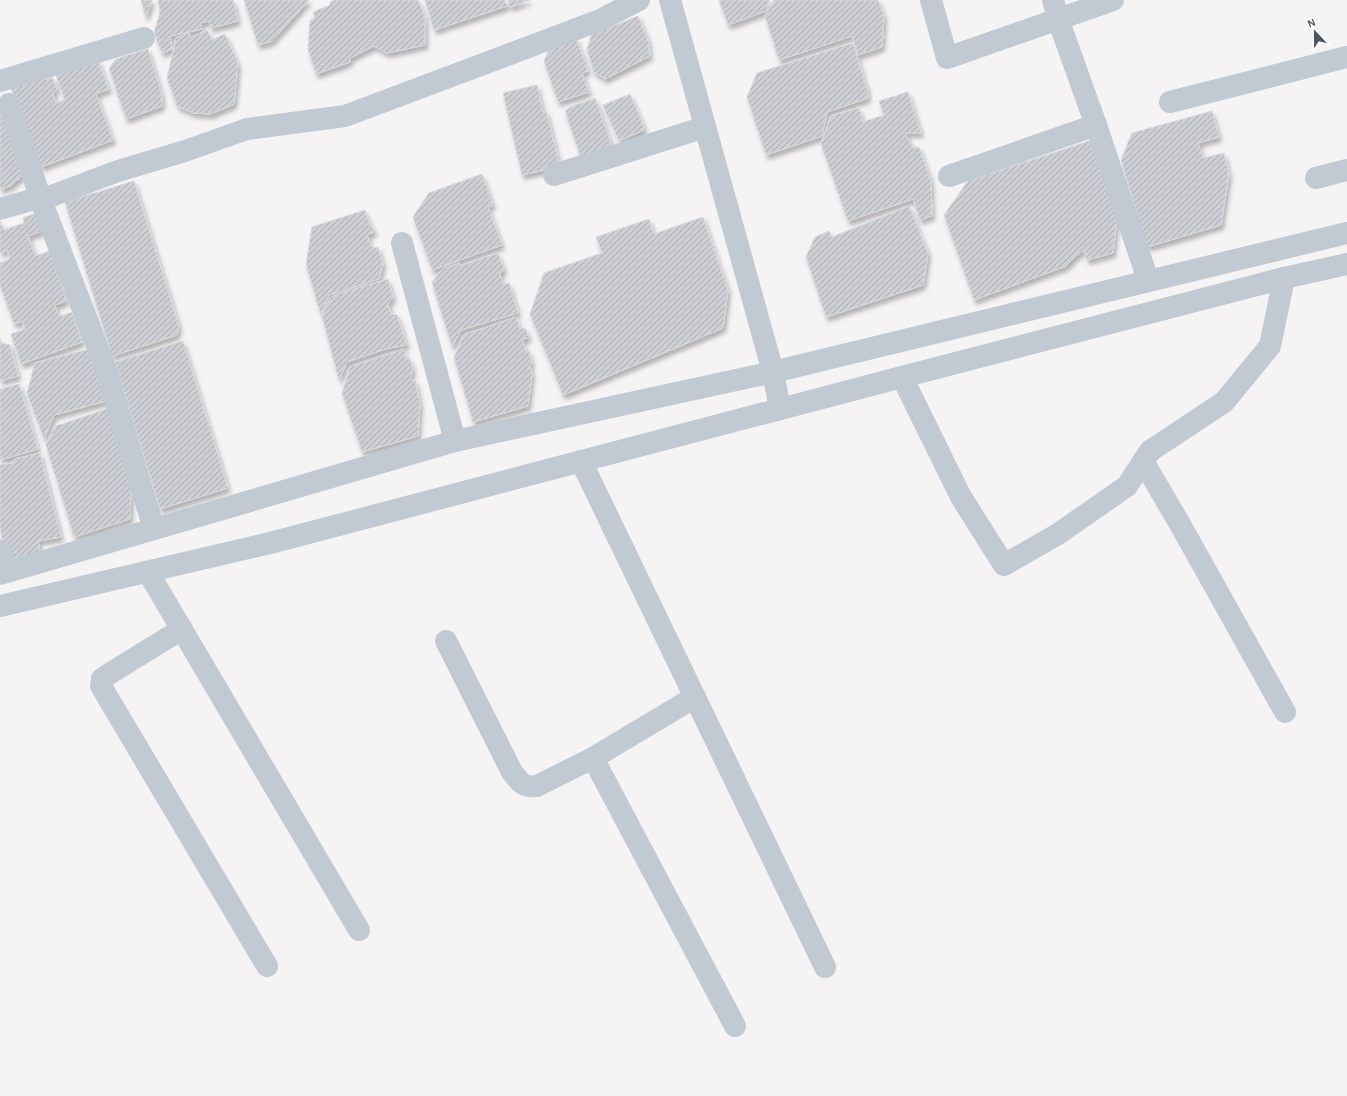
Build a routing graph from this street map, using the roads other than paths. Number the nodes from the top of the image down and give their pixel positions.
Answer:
1 (639, 0) edge
2 (670, 0) edge
3 (931, 0) edge
4 (1113, 0) edge
5 (1055, 10) edge
6 (144, 38) dead end
7 (1347, 57) edge
8 (0, 81) edge
9 (1170, 102) dead end
10 (9, 104) dead end
11 (1096, 125) junction
12 (705, 127) junction
13 (1347, 170) edge
14 (554, 175) dead end
15 (949, 176) dead end
16 (1316, 178) dead end
17 (41, 200) junction
18 (0, 209) edge
19 (1347, 233) edge
20 (402, 243) dead end
21 (1347, 264) edge
22 (1284, 278) junction
23 (1148, 280) junction
24 (773, 372) junction
25 (902, 377) junction
26 (780, 409) junction
27 (455, 441) junction
28 (581, 461) junction
29 (1143, 461) junction
30 (154, 529) junction
31 (0, 551) edge
32 (148, 572) junction
33 (3, 573) edge
34 (0, 606) edge
35 (182, 629) junction
36 (446, 641) dead end
37 (695, 697) junction
38 (1285, 712) dead end
39 (593, 758) junction
40 (359, 930) dead end
41 (267, 966) dead end
42 (825, 967) dead end
43 (735, 1026) dead end

1 - 17 street
2 - 12 street
3 - 5 street
4 - 5 street
5 - 11 street
6 - 8 street
7 - 9 street
10 - 17 street
11 - 15 street
11 - 23 street
12 - 14 street
12 - 24 street
13 - 16 street
17 - 18 street
17 - 30 street
19 - 23 street
20 - 27 street
21 - 22 street
22 - 25 street
22 - 29 street
23 - 24 street
24 - 26 street
24 - 27 street
25 - 26 street
25 - 29 street
26 - 28 street
27 - 30 street
28 - 32 street
28 - 37 street
29 - 38 street
30 - 33 street
31 - 33 street
32 - 34 street
32 - 35 street
35 - 40 street
35 - 41 street
36 - 39 street
37 - 39 street
37 - 42 street
39 - 43 street

